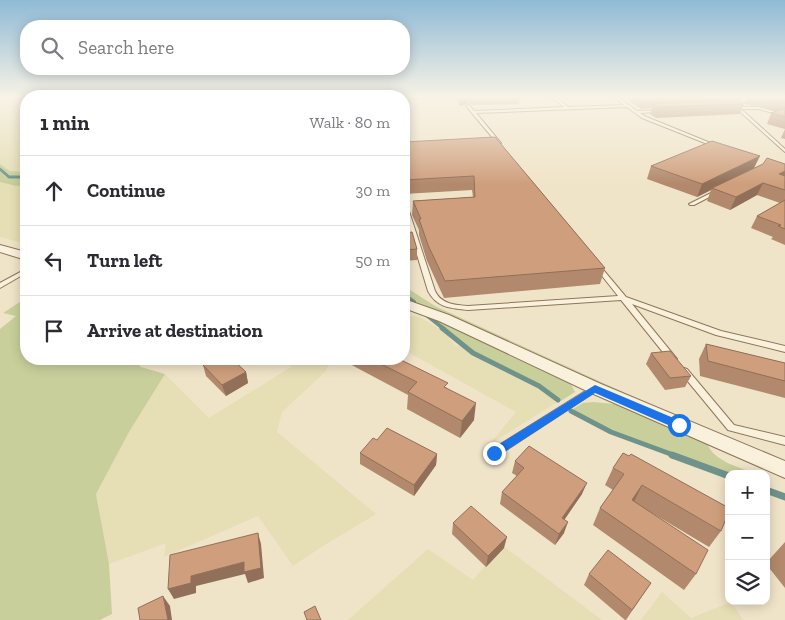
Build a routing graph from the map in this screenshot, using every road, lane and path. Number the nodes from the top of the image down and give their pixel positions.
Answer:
1 (485, 126) edge
2 (668, 126) edge
3 (758, 126) edge
4 (722, 148) edge
5 (504, 151) edge
6 (785, 151) edge
7 (717, 192) edge
8 (692, 204) dead end
9 (410, 223) edge
10 (0, 248) edge
11 (20, 254) edge
12 (591, 259) edge
13 (20, 274) edge
14 (0, 286) edge
15 (622, 298) junction
16 (410, 305) edge
17 (785, 349) edge
18 (595, 388) junction
19 (785, 442) edge
20 (494, 453) dead end
21 (785, 470) edge

1 - 5 lane
2 - 4 lane
3 - 6 lane
7 - 8 lane
9 - 15 lane
10 - 11 street
12 - 15 lane
13 - 14 lane
15 - 17 lane
15 - 19 lane
16 - 18 street
18 - 20 lane
18 - 21 street

